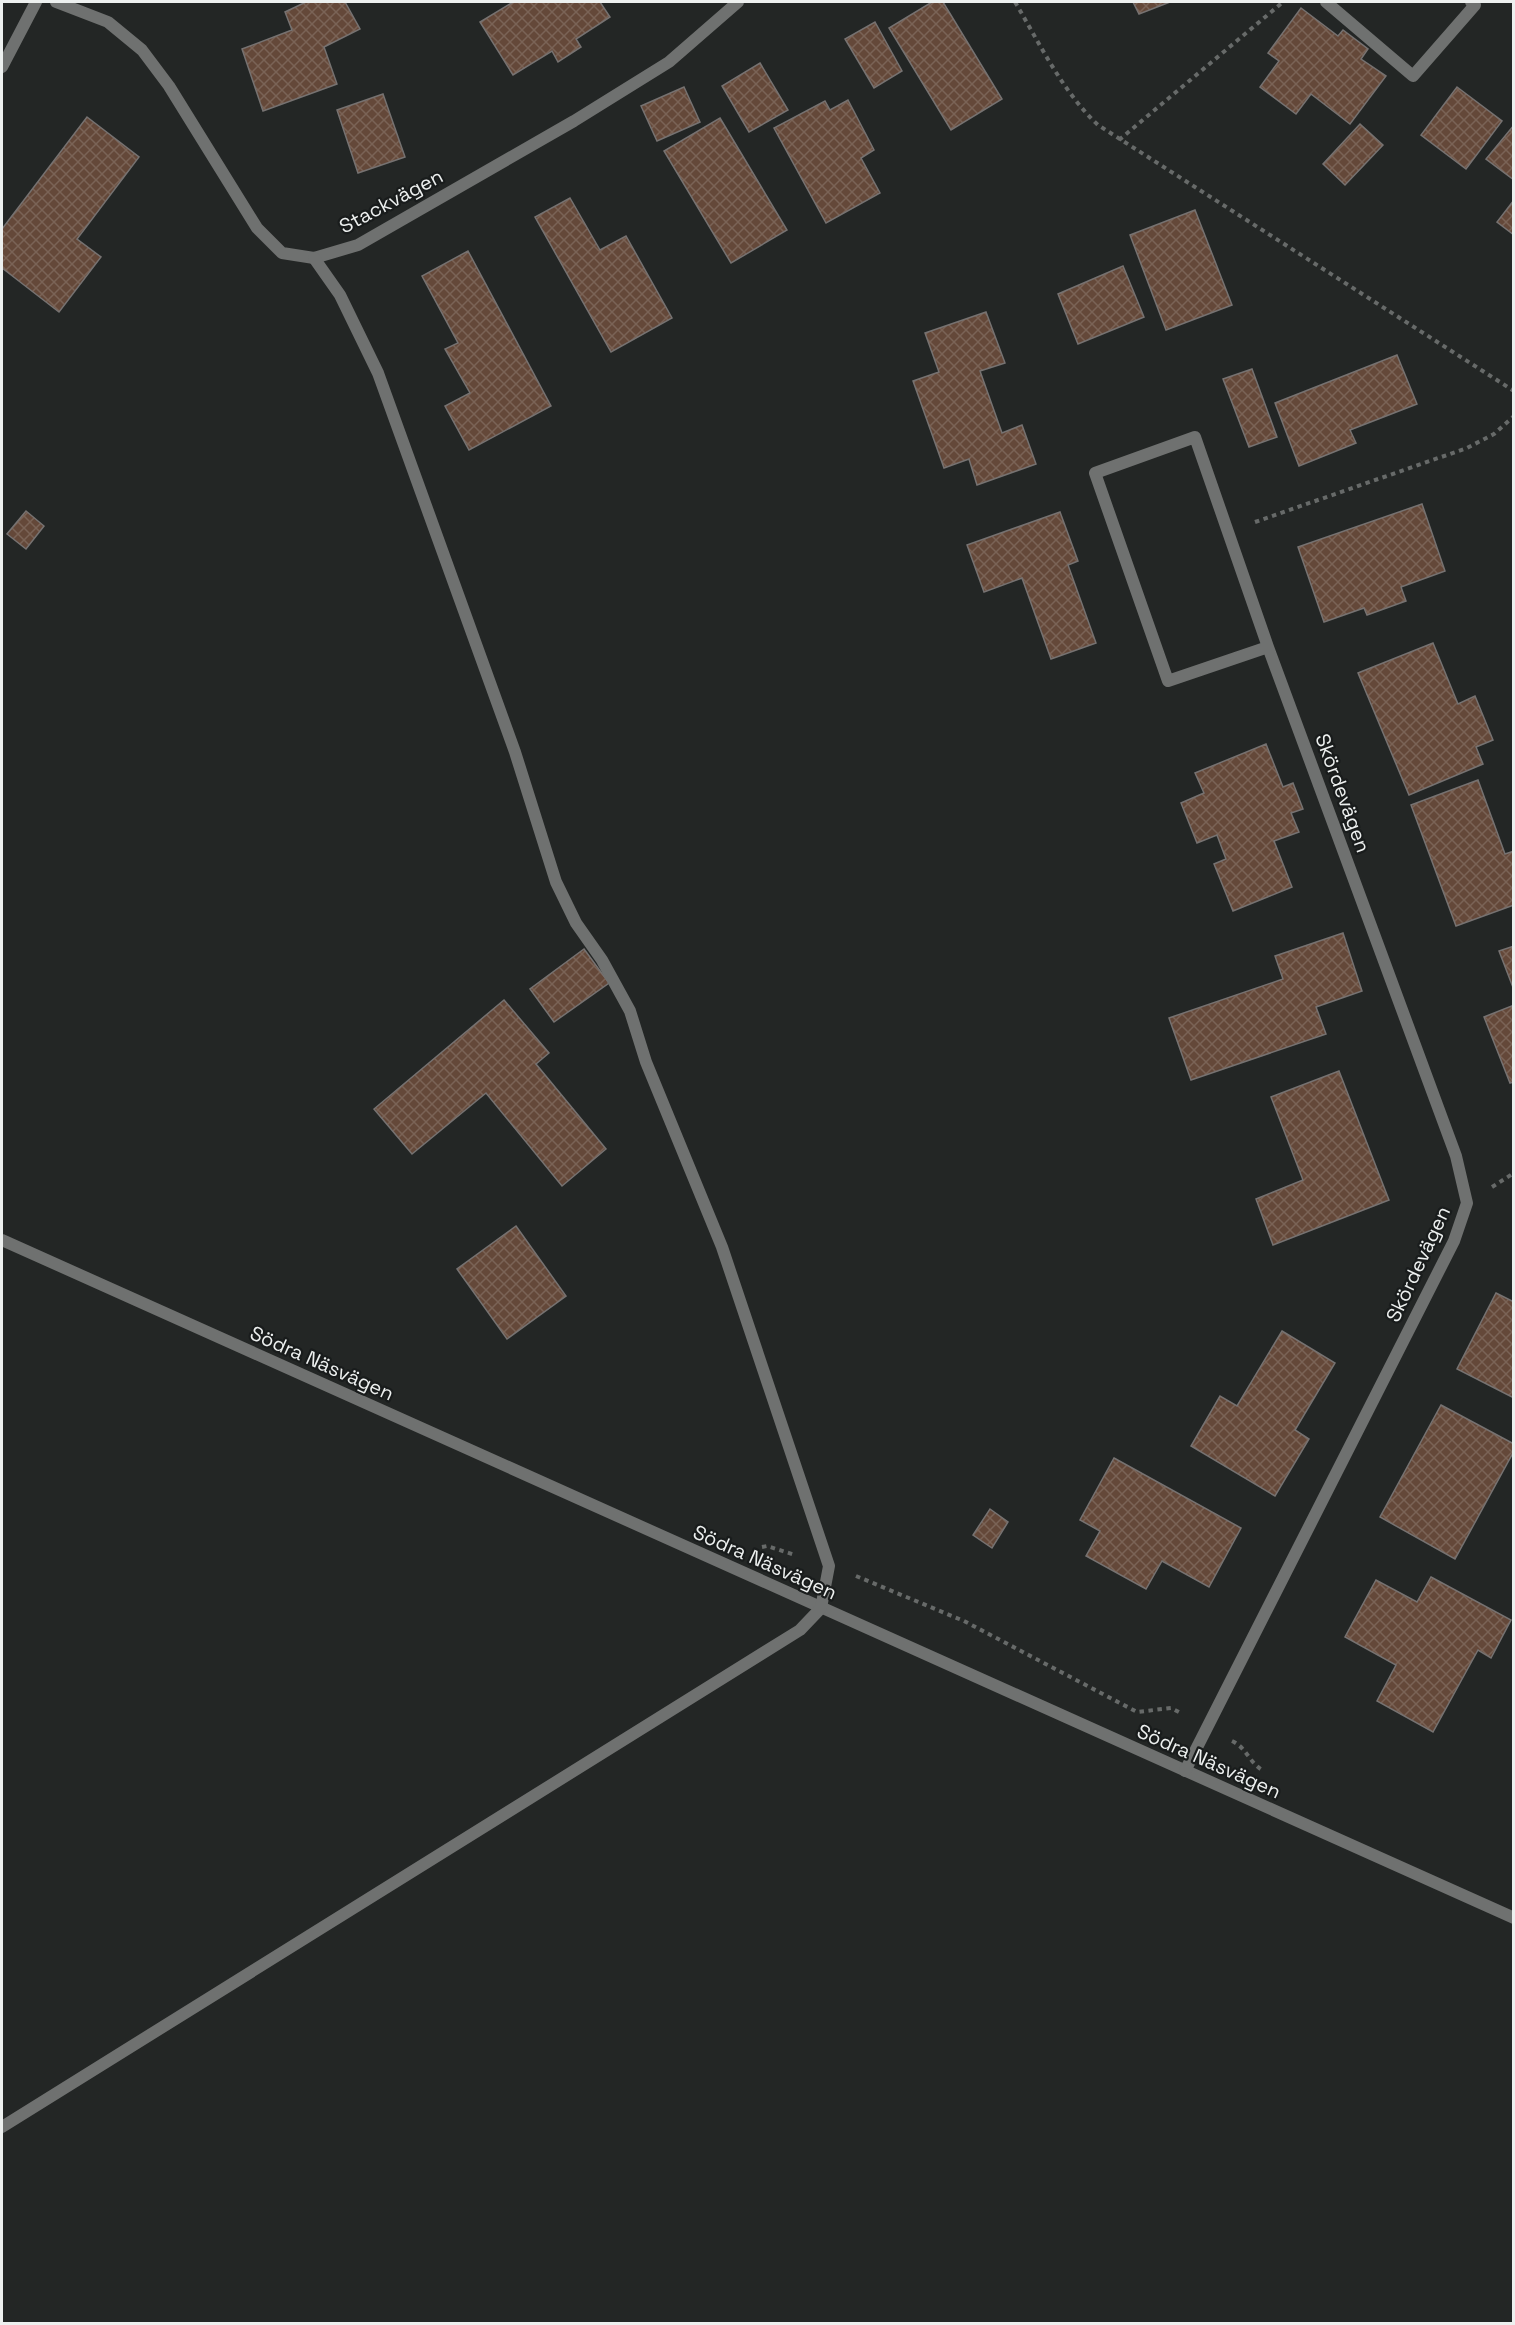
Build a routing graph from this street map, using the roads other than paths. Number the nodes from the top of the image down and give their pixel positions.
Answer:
1 (36, 2) edge
2 (56, 2) edge
3 (738, 2) edge
4 (1326, 2) edge
5 (1471, 2) edge
6 (2, 67) edge
7 (314, 258) junction
8 (1268, 646) junction
9 (2, 1240) edge
10 (821, 1608) junction
11 (1185, 1771) junction
12 (1514, 1918) edge
13 (2, 2127) edge

1 - 6 street
2 - 7 street, Stackvägen
3 - 7 street, Stackvägen
4 - 5 street
7 - 10 street
8 - 8 street, Skördevägen
8 - 11 street, Skördevägen
9 - 10 street, Södra Näsvägen
10 - 11 street, Södra Näsvägen
10 - 13 street
11 - 12 street, Södra Näsvägen

